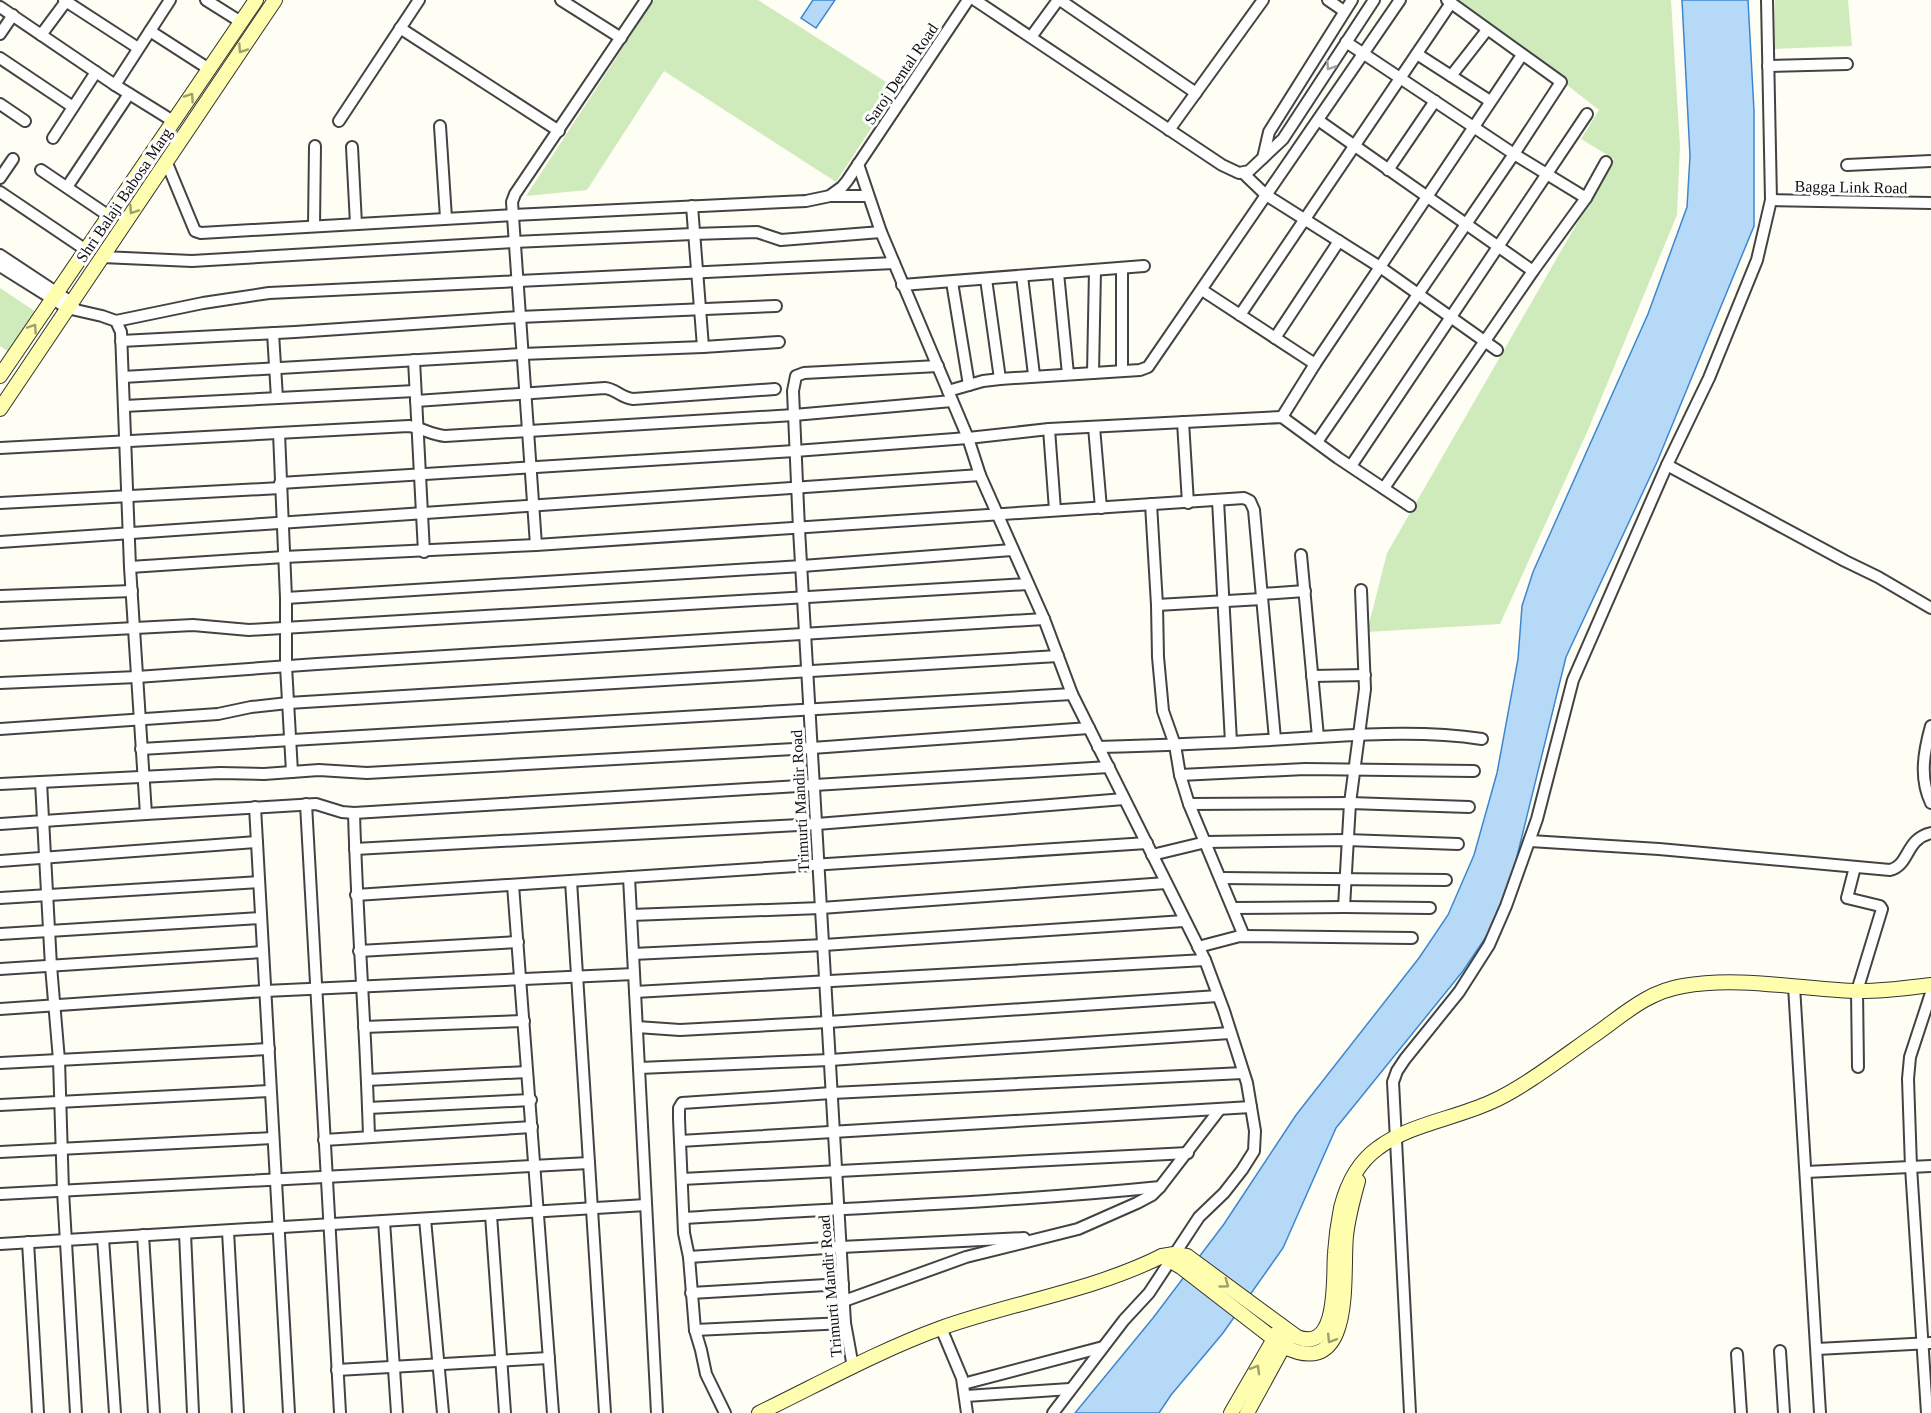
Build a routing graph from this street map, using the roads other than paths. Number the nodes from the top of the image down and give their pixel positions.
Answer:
1 (65, 0) edge
2 (170, 0) edge
3 (206, 0) edge
4 (256, 0) edge
5 (275, 0) edge
6 (419, 0) edge
7 (561, 0) edge
8 (646, 0) edge
9 (968, 0) edge
10 (975, 0) edge
11 (1059, 0) edge
12 (1328, 0) edge
13 (1352, 0) edge
14 (1374, 0) edge
15 (1400, 0) edge
16 (1767, 0) edge
17 (1449, 1) edge
18 (1257, 2) edge
19 (0, 7) edge
20 (1344, 11) junction
21 (13, 15) junction
22 (242, 22) junction
23 (400, 28) junction
24 (1487, 30) junction
25 (150, 31) junction
26 (0, 34) edge
27 (41, 35) junction
28 (1031, 37) junction
29 (621, 38) junction
30 (1346, 42) junction
31 (138, 48) junction
32 (1364, 54) junction
33 (1417, 54) junction
34 (1522, 55) junction
35 (0, 58) edge
36 (1847, 64) dead end
37 (1768, 66) junction
38 (209, 69) junction
39 (96, 72) junction
40 (1451, 76) junction
41 (1401, 78) junction
42 (115, 85) junction
43 (1196, 93) junction
44 (129, 94) junction
45 (1435, 101) junction
46 (1490, 101) junction
47 (0, 104) edge
48 (73, 107) junction
49 (1587, 114) dead end
50 (1318, 120) junction
51 (25, 121) dead end
52 (174, 121) junction
53 (339, 121) dead end
54 (440, 126) dead end
55 (1473, 126) junction
56 (1169, 130) junction
57 (559, 131) junction
58 (53, 138) dead end
59 (315, 146) dead end
60 (1354, 146) junction
61 (352, 147) dead end
62 (1514, 154) junction
63 (1263, 158) junction
64 (13, 159) dead end
65 (166, 161) junction
66 (1931, 161) edge
67 (1606, 162) dead end
68 (858, 164) junction
69 (1847, 165) dead end
70 (41, 170) dead end
71 (1388, 170) junction
72 (1243, 173) junction
73 (1546, 175) junction
74 (0, 178) edge
75 (67, 187) junction
76 (0, 192) edge
77 (868, 195) junction
78 (1266, 195) junction
79 (830, 196) junction
80 (1426, 197) junction
81 (1586, 198) junction
82 (1772, 200) junction
83 (1931, 203) edge
84 (692, 206) junction
85 (513, 215) junction
86 (109, 216) junction
87 (446, 218) junction
88 (1303, 220) junction
89 (356, 224) junction
90 (1465, 224) junction
91 (314, 226) junction
92 (881, 232) junction
93 (693, 234) junction
94 (514, 242) junction
95 (1339, 242) junction
96 (1498, 246) junction
97 (86, 250) junction
98 (0, 255) edge
99 (102, 257) junction
100 (894, 263) junction
101 (0, 266) edge
102 (1144, 266) dead end
103 (1380, 267) junction
104 (1122, 268) junction
105 (1095, 270) junction
106 (1533, 271) junction
107 (697, 272) junction
108 (1058, 273) junction
109 (1022, 276) junction
110 (986, 279) junction
111 (517, 280) junction
112 (952, 282) junction
113 (902, 285) junction
114 (1202, 290) junction
115 (1418, 294) junction
116 (55, 296) junction
117 (776, 306) dead end
118 (71, 307) junction
119 (700, 309) junction
120 (1240, 315) junction
121 (519, 317) junction
122 (1452, 317) junction
123 (116, 321) junction
124 (273, 333) junction
125 (1275, 338) junction
126 (121, 341) junction
127 (1486, 341) junction
128 (779, 342) dead end
129 (703, 347) junction
130 (1497, 351) dead end
131 (522, 354) junction
132 (414, 360) junction
133 (1315, 364) junction
134 (938, 366) junction
135 (275, 368) junction
136 (1122, 370) junction
137 (1, 372) edge
138 (1093, 373) junction
139 (1068, 374) junction
140 (1034, 375) junction
141 (123, 377) junction
142 (1000, 379) junction
143 (969, 385) junction
144 (10, 386) edge
145 (775, 390) dead end
146 (525, 393) junction
147 (415, 396) junction
148 (950, 396) junction
149 (277, 398) junction
150 (124, 406) junction
151 (0, 408) edge
152 (794, 415) junction
153 (1282, 417) junction
154 (1183, 422) junction
155 (1094, 427) junction
156 (417, 428) junction
157 (1049, 429) junction
158 (527, 430) junction
159 (279, 433) junction
160 (968, 438) junction
161 (125, 441) junction
162 (1317, 442) junction
163 (0, 448) edge
164 (795, 451) junction
165 (1667, 465) junction
166 (1351, 466) junction
167 (530, 467) junction
168 (421, 474) junction
169 (980, 475) junction
170 (280, 486) junction
171 (798, 488) junction
172 (1384, 488) junction
173 (128, 497) junction
174 (1218, 500) junction
175 (0, 503) edge
176 (1188, 503) junction
177 (1151, 504) junction
178 (1410, 506) dead end
179 (533, 507) junction
180 (1101, 508) junction
181 (1055, 510) junction
182 (997, 513) junction
183 (424, 514) junction
184 (283, 523) junction
185 (799, 529) junction
186 (129, 534) junction
187 (0, 542) edge
188 (536, 545) junction
189 (1012, 550) junction
190 (424, 552) junction
191 (1301, 555) dead end
192 (284, 557) junction
193 (802, 566) junction
194 (130, 567) junction
195 (1028, 584) junction
196 (1361, 590) dead end
197 (132, 591) junction
198 (1305, 591) junction
199 (0, 596) edge
200 (1262, 597) junction
201 (286, 598) junction
202 (804, 598) junction
203 (1222, 601) junction
204 (1158, 605) junction
205 (1931, 608) edge
206 (1044, 619) junction
207 (135, 627) junction
208 (286, 627) junction
209 (806, 634) junction
210 (0, 635) edge
211 (1058, 656) junction
212 (286, 666) junction
213 (808, 670) junction
214 (1365, 675) junction
215 (1312, 676) junction
216 (137, 677) junction
217 (0, 683) edge
218 (1072, 694) junction
219 (288, 703) junction
220 (810, 708) junction
221 (140, 720) junction
222 (1931, 726) edge
223 (1089, 728) junction
224 (0, 729) edge
225 (1358, 734) junction
226 (1318, 737) junction
227 (1275, 739) junction
228 (1482, 739) dead end
229 (290, 741) junction
230 (1231, 742) junction
231 (1175, 745) junction
232 (1098, 747) junction
233 (812, 748) junction
234 (141, 749) junction
235 (1108, 767) junction
236 (1354, 769) junction
237 (1474, 771) dead end
238 (292, 772) junction
239 (1180, 775) junction
240 (143, 777) junction
241 (41, 782) junction
242 (0, 784) edge
243 (814, 786) junction
244 (1124, 799) junction
245 (1350, 803) junction
246 (1931, 803) edge
247 (306, 804) junction
248 (1189, 804) junction
249 (255, 807) junction
250 (1469, 807) dead end
251 (354, 813) junction
252 (146, 814) junction
253 (43, 822) junction
254 (0, 824) edge
255 (817, 824) junction
256 (1931, 833) edge
257 (1347, 840) junction
258 (1530, 841) junction
259 (257, 842) junction
260 (1206, 842) junction
261 (1147, 843) junction
262 (1458, 844) dead end
263 (355, 849) junction
264 (1152, 855) junction
265 (45, 858) junction
266 (0, 861) edge
267 (819, 865) junction
268 (1856, 867) junction
269 (629, 877) junction
270 (1221, 878) junction
271 (1345, 879) junction
272 (1446, 880) dead end
273 (571, 881) junction
274 (259, 882) junction
275 (1166, 883) junction
276 (513, 885) junction
277 (48, 895) junction
278 (356, 895) junction
279 (0, 898) edge
280 (1344, 907) junction
281 (821, 908) junction
282 (1233, 908) junction
283 (1430, 908) dead end
284 (631, 915) junction
285 (261, 918) junction
286 (1184, 921) junction
287 (49, 932) junction
288 (0, 934) edge
289 (1244, 936) junction
290 (1412, 938) dead end
291 (518, 942) junction
292 (824, 945) junction
293 (1198, 947) junction
294 (359, 951) junction
295 (263, 952) junction
296 (633, 954) junction
297 (1205, 960) junction
298 (51, 966) junction
299 (0, 969) edge
300 (634, 974) junction
301 (577, 977) junction
302 (520, 980) junction
303 (826, 982) junction
304 (1931, 985) edge
305 (1794, 986) junction
306 (361, 988) junction
307 (316, 990) junction
308 (265, 991) junction
309 (1857, 991) junction
310 (635, 992) junction
311 (1931, 993) edge
312 (1218, 996) junction
313 (55, 1005) junction
314 (0, 1009) edge
315 (524, 1021) junction
316 (828, 1022) junction
317 (364, 1027) junction
318 (637, 1027) junction
319 (1230, 1033) junction
320 (269, 1049) junction
321 (59, 1060) junction
322 (830, 1060) junction
323 (0, 1063) edge
324 (1858, 1067) dead end
325 (639, 1068) junction
326 (527, 1072) junction
327 (1243, 1073) junction
328 (368, 1080) junction
329 (270, 1091) junction
330 (832, 1093) junction
331 (531, 1100) junction
332 (61, 1103) junction
333 (0, 1105) edge
334 (1251, 1107) junction
335 (368, 1108) junction
336 (1220, 1109) junction
337 (532, 1127) junction
338 (834, 1132) junction
339 (369, 1137) junction
340 (1396, 1137) junction
341 (273, 1138) junction
342 (324, 1140) junction
343 (680, 1141) junction
344 (62, 1149) junction
345 (0, 1152) edge
346 (1188, 1154) junction
347 (1366, 1160) junction
348 (589, 1163) junction
349 (534, 1166) junction
350 (1931, 1166) edge
351 (1911, 1167) junction
352 (837, 1172) junction
353 (1806, 1172) junction
354 (326, 1177) junction
355 (276, 1179) junction
356 (682, 1179) junction
357 (1160, 1187) junction
358 (63, 1191) junction
359 (0, 1194) edge
360 (646, 1205) junction
361 (839, 1208) junction
362 (592, 1209) junction
363 (538, 1212) junction
364 (491, 1215) junction
365 (685, 1218) junction
366 (425, 1219) junction
367 (384, 1221) junction
368 (329, 1224) junction
369 (278, 1227) junction
370 (228, 1231) junction
371 (185, 1233) junction
372 (143, 1235) junction
373 (1053, 1237) junction
374 (104, 1238) junction
375 (66, 1240) junction
376 (28, 1242) junction
377 (0, 1244) edge
378 (841, 1247) junction
379 (689, 1257) junction
380 (1175, 1259) junction
381 (843, 1284) junction
382 (691, 1293) junction
383 (844, 1301) junction
384 (845, 1323) junction
385 (941, 1328) junction
386 (1286, 1329) junction
387 (695, 1330) junction
388 (1278, 1342) junction
389 (1927, 1344) edge
390 (1103, 1347) junction
391 (1816, 1349) junction
392 (1780, 1351) dead end
393 (1737, 1354) dead end
394 (549, 1358) junction
395 (500, 1362) junction
396 (439, 1365) junction
397 (393, 1367) junction
398 (853, 1367) junction
399 (337, 1370) junction
400 (963, 1384) junction
401 (1070, 1389) junction
402 (966, 1396) junction
403 (782, 1407) edge
404 (38, 1413) edge
405 (76, 1413) edge
406 (115, 1413) edge
407 (153, 1413) edge
408 (194, 1413) edge
409 (238, 1413) edge
410 (289, 1413) edge
411 (340, 1413) edge
412 (397, 1413) edge
413 (443, 1413) edge
414 (505, 1413) edge
415 (553, 1413) edge
416 (605, 1413) edge
417 (657, 1413) edge
418 (725, 1413) edge
419 (759, 1413) edge
420 (967, 1413) edge
421 (1053, 1413) edge
422 (1231, 1413) edge
423 (1246, 1413) edge
424 (1410, 1413) edge
425 (1742, 1413) edge
426 (1784, 1413) edge
427 (1820, 1413) edge
428 (1927, 1413) edge

1 - 27 street
1 - 31 street
2 - 25 street
3 - 22 street
4 - 22 street, Shri Balaji Babosa Marg
5 -> 65 street, Shri Balaji Babosa Marg
6 - 23 street
7 - 29 street
8 - 29 street
9 - 68 street, Saroj Dental Road
10 - 28 street
11 - 28 street
11 - 43 street
12 - 20 street
13 - 20 street
14 - 30 street
15 - 32 street
16 - 37 street
17 - 24 street
17 - 33 street
18 - 43 street
19 - 21 street
20 - 63 street
21 - 26 street
21 - 27 street
22 - 38 street, Shri Balaji Babosa Marg
23 - 53 street
23 - 57 street
24 - 34 street
24 - 40 street
25 - 31 street
25 - 38 street
27 - 39 street
28 - 56 street
29 - 57 street
30 - 32 street
30 -> 63 street
31 - 42 street
32 - 41 street
32 - 50 street
33 - 40 street
33 - 41 street
34 - 46 street
34 - 62 street
35 - 48 street
36 - 37 street
37 - 82 street
52 -> 38 street, Shri Balaji Babosa Marg
39 - 42 street
39 - 48 street
40 - 46 street
41 - 45 street
41 - 60 street
42 - 44 street
43 - 56 street
44 - 52 street
44 - 75 street
45 - 55 street
45 - 71 street
46 - 55 street
47 - 51 street
48 - 58 street
49 - 73 street
50 - 60 street
50 - 78 street
52 - 86 street, Shri Balaji Babosa Marg
54 - 87 street
55 - 62 street
55 - 80 street
56 - 72 street
57 - 85 street
59 - 91 street
60 - 71 street
60 - 88 street
61 - 89 street
62 - 73 street
62 - 90 street
63 - 72 street
64 - 74 street
65 - 91 street
65 -> 99 street, Shri Balaji Babosa Marg
66 - 69 street
67 - 81 street
68 - 77 street
68 - 79 street, Saroj Dental Road
70 - 75 street
71 - 80 street
72 - 78 street
73 - 81 street
73 - 96 street
75 - 86 street
76 - 97 street
77 - 79 street
77 - 92 street
78 - 88 street
78 - 114 street
79 - 84 street
80 - 90 street
80 - 103 street
81 - 106 street
82 - 83 street, Bagga Link Road
82 - 165 street
84 - 85 street
84 - 93 street
85 - 87 street
85 - 94 street
86 - 97 street, Shri Balaji Babosa Marg
87 - 89 street
88 - 95 street
88 - 120 street
89 - 91 street
90 - 96 street
90 - 115 street
92 - 93 street
92 - 100 street
93 - 94 street
93 - 107 street
94 - 99 street
94 - 111 street
95 - 103 street
95 - 125 street
96 - 106 street
96 - 122 street
97 - 116 street, Shri Balaji Babosa Marg
98 - 116 street
99 - 118 street, Shri Balaji Babosa Marg
100 - 107 street
100 - 113 street
101 - 116 street
102 - 104 street
103 - 115 street
103 - 133 street
104 - 105 street
104 - 136 street
105 - 108 street
105 - 138 street
106 - 127 street
107 - 111 street
107 - 119 street
108 - 109 street
108 - 139 street
109 - 110 street
109 - 140 street
110 - 112 street
110 - 142 street
111 - 121 street
111 - 123 street
112 - 113 street
112 - 143 street
113 - 134 street
114 - 120 street
114 - 136 street
115 - 122 street
115 - 162 street
116 - 118 street
137 -> 116 street, Shri Balaji Babosa Marg
117 - 119 street
118 - 123 street
118 - 144 street, Shri Balaji Babosa Marg
119 - 121 street
119 - 129 street
120 - 125 street
121 - 124 street
121 - 131 street
122 - 127 street
122 - 166 street
123 - 126 street
124 - 126 street
124 - 135 street
125 - 133 street
126 - 141 street
127 - 130 street
127 - 172 street
128 - 129 street
129 - 131 street
131 - 132 street
131 - 146 street
132 - 135 street
132 - 147 street
133 - 153 street
134 - 148 street
134 - 152 street, Trimurti Mandir Road
135 - 141 street
135 - 149 street
136 - 138 street
137 - 144 street
138 - 139 street
139 - 140 street
140 - 142 street
141 - 150 street
142 - 143 street
143 - 148 street
144 - 151 street, Shri Balaji Babosa Marg
145 - 146 street
146 - 147 street
146 - 158 street
147 - 149 street
147 - 156 street
148 - 152 street
148 - 160 street
149 - 150 street
150 - 161 street
152 - 158 street
152 - 164 street, Trimurti Mandir Road
153 - 154 street
153 - 162 street
154 - 155 street
154 - 176 street
155 - 157 street
155 - 180 street
156 - 158 street
156 - 159 street
156 - 168 street
157 - 160 street
157 - 181 street
158 - 167 street
159 - 161 street
159 - 170 street
160 - 164 street
160 - 169 street
161 - 163 street
161 - 173 street
162 - 166 street
164 - 167 street
164 - 171 street, Trimurti Mandir Road
165 - 205 street
165 - 258 street
166 - 172 street
167 - 168 street
167 - 179 street
168 - 170 street
168 - 183 street
169 - 171 street
169 - 182 street
170 - 173 street
170 - 184 street
171 - 179 street
171 - 185 street, Trimurti Mandir Road
172 - 178 street
173 - 175 street
173 - 186 street
174 - 176 street
174 - 200 street
174 - 203 street
176 - 177 street
177 - 180 street
177 - 204 street
179 - 183 street
179 - 188 street
180 - 181 street
181 - 182 street
182 - 185 street
182 - 189 street
183 - 184 street
183 - 190 street
184 - 186 street
184 - 192 street
185 - 188 street
185 - 193 street, Trimurti Mandir Road
186 - 187 street
186 - 194 street
188 - 190 street
189 - 193 street
189 - 195 street
190 - 192 street
191 - 198 street
192 - 194 street
192 - 201 street
193 - 201 street
193 - 202 street, Trimurti Mandir Road
194 - 197 street
195 - 202 street
195 - 206 street
196 - 214 street
197 - 199 street
197 - 207 street
198 - 200 street
198 - 215 street
200 - 203 street
200 - 227 street
201 - 208 street
202 - 208 street
202 - 209 street, Trimurti Mandir Road
203 - 204 street
203 - 230 street
204 - 231 street
206 - 209 street
206 - 211 street
207 - 208 street
207 - 210 street
207 - 216 street
208 - 212 street
209 - 212 street
209 - 213 street, Trimurti Mandir Road
211 - 213 street
211 - 218 street
212 - 216 street
212 - 219 street
213 - 219 street
213 - 220 street, Trimurti Mandir Road
214 - 215 street
214 - 225 street
215 - 226 street
216 - 217 street
216 - 221 street
218 - 220 street
218 - 223 street
219 - 221 street
219 - 229 street
220 - 229 street
220 - 233 street, Trimurti Mandir Road
221 - 224 street
221 - 234 street
222 - 246 street
223 - 232 street
223 - 233 street
225 - 226 street
225 - 228 street
225 - 236 street
226 - 227 street
227 - 230 street
229 - 234 street
229 - 238 street
230 - 231 street
231 - 232 street
231 - 239 street
232 - 235 street
233 - 238 street
233 - 243 street, Trimurti Mandir Road
234 - 240 street
235 - 243 street
235 - 244 street
236 - 237 street
236 - 239 street
236 - 245 street
238 - 240 street
239 - 248 street
240 - 241 street
240 - 252 street
241 - 242 street
241 - 253 street
243 - 251 street
243 - 255 street, Trimurti Mandir Road
244 - 255 street
244 - 261 street
245 - 248 street
245 - 250 street
245 - 257 street
247 - 249 street
247 - 251 street
247 - 307 street
248 - 260 street
249 - 252 street
249 - 259 street
251 - 263 street
252 - 253 street
253 - 254 street
253 - 265 street
255 - 263 street
255 - 267 street, Trimurti Mandir Road
256 - 268 street
257 - 260 street
257 - 262 street
257 - 271 street
258 - 268 street
258 - 340 street
259 - 265 street
259 - 274 street
260 - 264 street
260 - 270 street
261 - 264 street
261 - 267 street
263 - 278 street
264 - 275 street
265 - 266 street
265 - 277 street
267 - 269 street
267 - 281 street, Trimurti Mandir Road
268 - 309 street
269 - 273 street
269 - 284 street
270 - 271 street
270 - 282 street
271 - 272 street
271 - 280 street
273 - 276 street
273 - 301 street
274 - 277 street
274 - 285 street
275 - 281 street
275 - 286 street
276 - 278 street
276 - 291 street
277 - 279 street
277 - 287 street
278 - 294 street
280 - 282 street
280 - 283 street
281 - 284 street
281 - 292 street, Trimurti Mandir Road
282 - 289 street
284 - 296 street
285 - 287 street
285 - 295 street
286 - 292 street
286 - 293 street
287 - 288 street
287 - 298 street
289 - 290 street
289 - 293 street
291 - 294 street
291 - 302 street
292 - 296 street
292 - 303 street, Trimurti Mandir Road
293 - 297 street
294 - 306 street
295 - 298 street
295 - 308 street
296 - 300 street
297 - 303 street
297 - 312 street
298 - 299 street
298 - 313 street
300 - 301 street
300 - 310 street
301 - 302 street
301 - 348 street
302 - 306 street
302 - 315 street
303 - 310 street
303 - 316 street, Trimurti Mandir Road
304 - 309 street
305 - 309 street
305 - 340 street
305 - 353 street
306 - 307 street
306 - 317 street
307 - 308 street
307 - 342 street
308 - 313 street
308 - 320 street
309 - 324 street
310 - 318 street
311 - 351 street
312 - 316 street
312 - 319 street
313 - 314 street
313 - 321 street
315 - 317 street
315 - 326 street
316 - 318 street
316 - 322 street, Trimurti Mandir Road
317 - 328 street
318 - 325 street
319 - 322 street
319 - 327 street
320 - 321 street
320 - 329 street
321 - 323 street
321 - 332 street
322 - 325 street
322 - 330 street, Trimurti Mandir Road
325 - 360 street
326 - 328 street
326 - 331 street
327 - 330 street
327 - 334 street
328 - 335 street
329 - 332 street
329 - 341 street
330 - 338 street, Trimurti Mandir Road
330 - 343 street
331 - 335 street
331 - 337 street
332 - 333 street
332 - 344 street
334 - 336 street
334 - 380 street
335 - 339 street
336 - 338 street
336 - 346 street
337 - 339 street
337 - 349 street
338 - 343 street
338 - 352 street, Trimurti Mandir Road
339 - 342 street
340 - 347 street
340 - 424 street
341 - 344 street
341 - 355 street
342 - 354 street
343 - 356 street
344 - 345 street
344 - 358 street
346 - 352 street
346 - 357 street
347 - 386 street
347 -> 388 street
348 - 349 street
348 - 362 street
349 - 354 street
349 - 363 street
350 - 351 street
351 - 353 street
351 - 389 street
352 - 356 street
352 - 361 street, Trimurti Mandir Road
353 - 391 street
354 - 355 street
354 - 368 street
355 - 358 street
355 - 369 street
356 - 365 street
357 - 361 street
357 - 373 street
358 - 359 street
358 - 375 street
360 - 362 street
360 - 417 street
361 - 365 street
361 - 378 street, Trimurti Mandir Road
362 - 363 street
362 - 416 street
363 - 364 street
363 - 394 street
364 - 366 street
364 - 395 street
365 - 379 street
366 - 367 street
366 - 396 street
367 - 368 street
367 - 397 street
368 - 369 street
368 - 399 street
369 - 370 street
369 - 410 street
370 - 371 street
370 - 409 street
371 - 372 street
371 - 408 street
372 - 374 street
372 - 407 street
373 - 378 street
373 - 383 street
374 - 375 street
374 - 406 street
375 - 376 street
375 - 405 street
376 - 377 street
376 - 404 street
378 - 379 street
378 - 381 street, Trimurti Mandir Road
379 - 382 street
380 - 385 street
380 -> 386 street
380 - 388 street
380 - 390 street
381 - 382 street
381 - 383 street, Trimurti Mandir Road
382 - 387 street
383 - 384 street, Trimurti Mandir Road
384 - 387 street
384 - 398 street, Trimurti Mandir Road
385 - 398 street
385 - 400 street
386 - 388 street
387 - 418 street
422 -> 388 street
388 - 423 street
389 - 391 street
389 - 428 street
390 - 400 street
390 - 401 street
391 - 427 street
392 - 426 street
393 - 425 street
394 - 395 street
394 - 415 street
395 - 396 street
395 - 414 street
396 - 397 street
396 - 413 street
397 - 399 street
397 - 412 street
398 - 403 street
399 - 411 street
400 - 402 street
401 - 402 street
401 - 421 street
402 - 420 street
403 - 419 street

